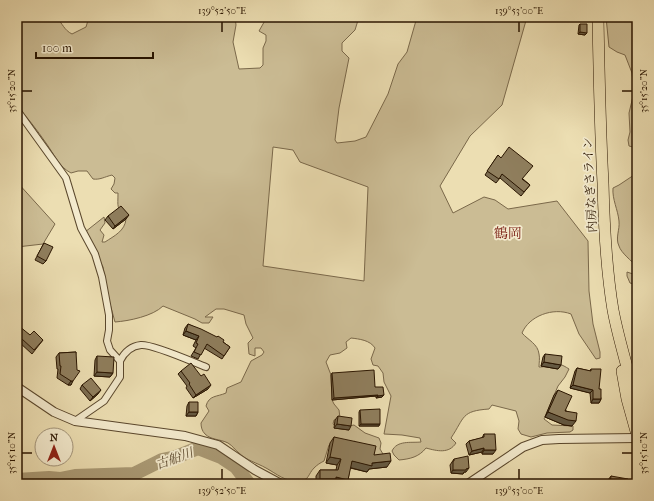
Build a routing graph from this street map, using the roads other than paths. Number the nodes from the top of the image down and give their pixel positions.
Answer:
1 (598, 17) edge
2 (17, 110) edge
3 (622, 351) junction
4 (120, 361) junction
5 (206, 367) dead end
6 (17, 387) edge
7 (637, 404) edge
8 (75, 421) junction
9 (637, 436) edge
10 (281, 484) edge
11 (468, 484) edge

1 - 3 highway, 内房なぎさライン
2 - 4 street
3 - 7 highway, 内房なぎさライン
3 - 9 highway, 内房なぎさライン
4 - 5 street
4 - 8 street
6 - 8 street
8 - 10 street
9 - 11 street

